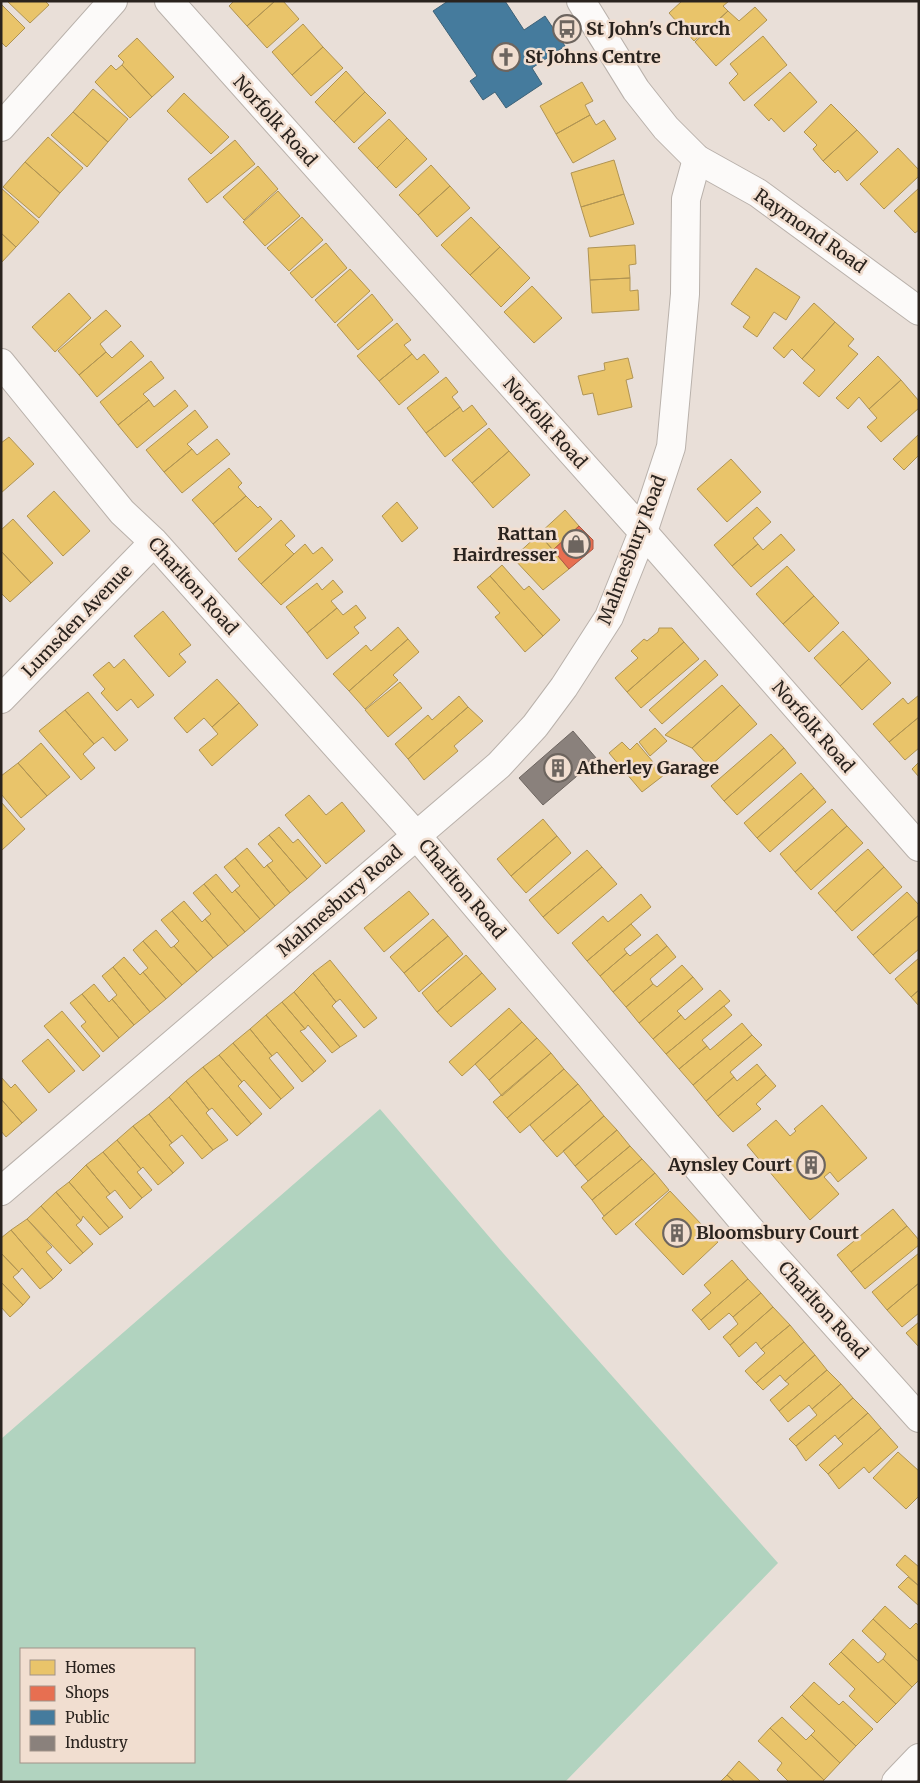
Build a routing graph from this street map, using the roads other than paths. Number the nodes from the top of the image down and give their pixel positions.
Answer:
1 (113, 1) edge
2 (169, 1) edge
3 (591, 5) edge
4 (1, 127) edge
5 (697, 159) junction
6 (919, 311) edge
7 (1, 363) edge
8 (643, 532) junction
9 (154, 542) junction
10 (1, 699) edge
11 (416, 835) junction
12 (919, 847) edge
13 (1, 1191) edge
14 (919, 1418) edge
15 (919, 1758) edge
16 (896, 1782) edge

1 - 4 street
2 - 8 street, Norfolk Road
3 - 5 street, Raymond Road
5 - 6 street, Raymond Road
5 - 8 street, Malmesbury Road
7 - 9 street, Charlton Road
8 - 11 street, Malmesbury Road
8 - 12 street, Norfolk Road
9 - 10 street, Lumsden Avenue
9 - 11 street, Charlton Road
11 - 13 street, Malmesbury Road
11 - 14 street, Charlton Road
15 - 16 street

